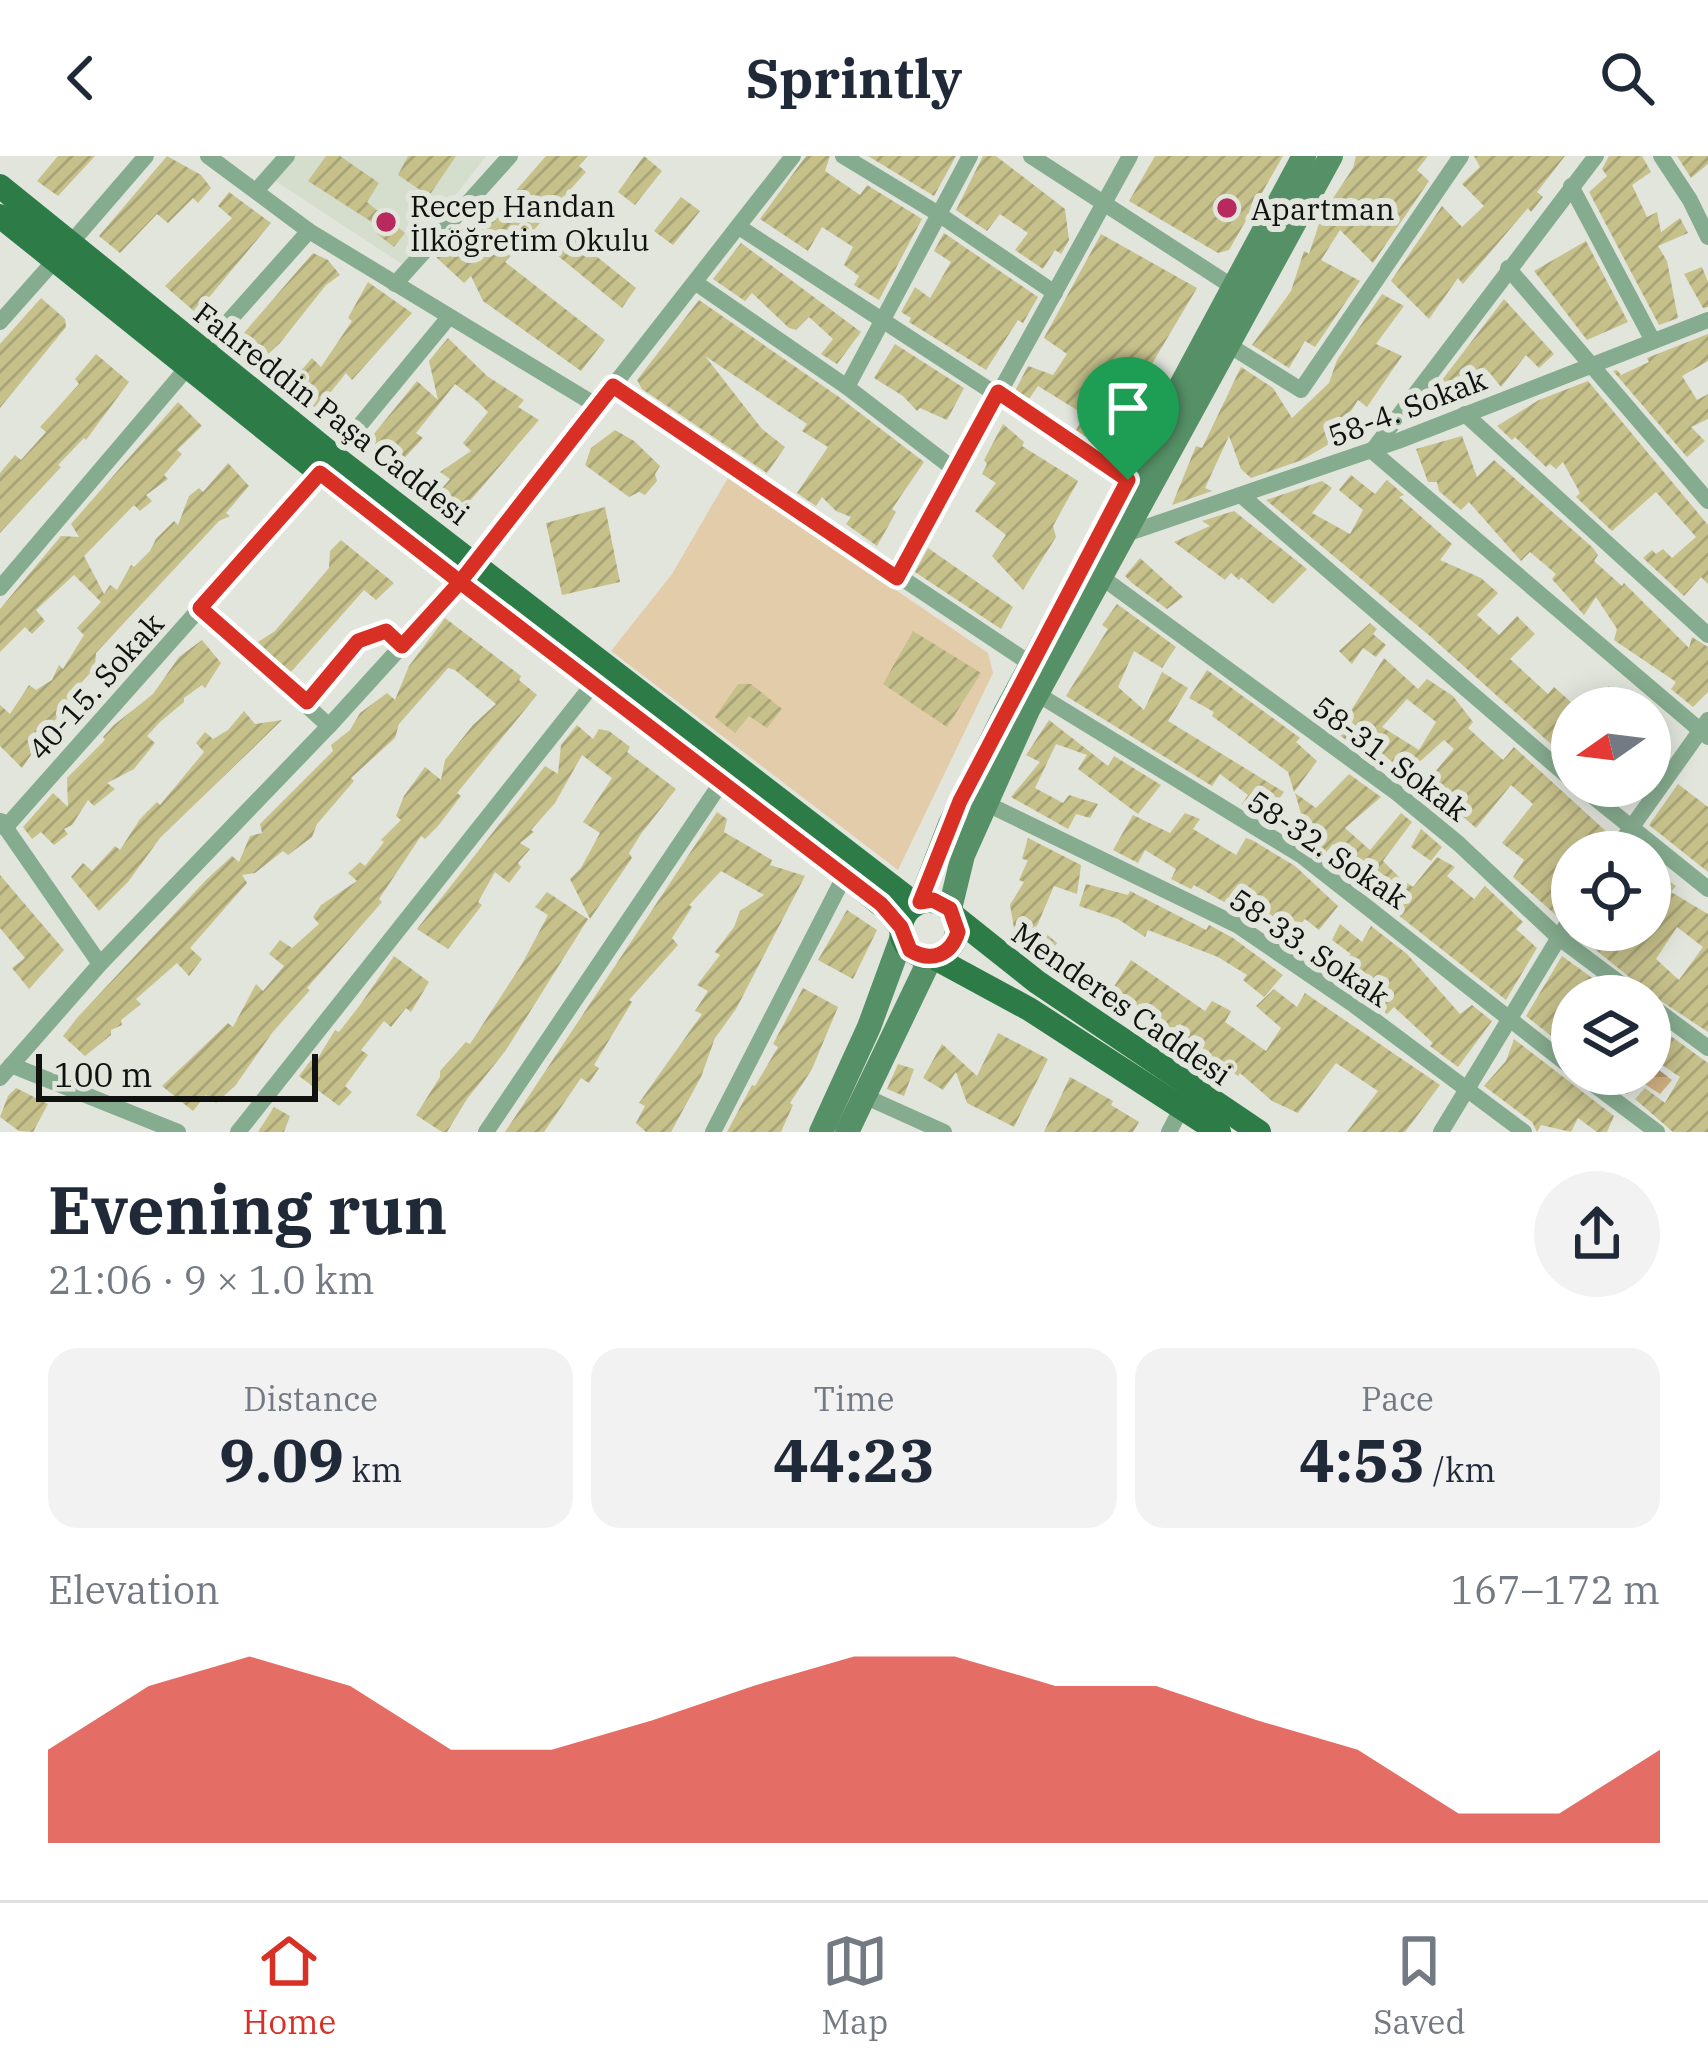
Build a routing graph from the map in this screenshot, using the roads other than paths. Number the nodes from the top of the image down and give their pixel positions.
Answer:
1 (146, 156) edge
2 (208, 156) edge
3 (287, 156) edge
4 (510, 156) edge
5 (793, 156) edge
6 (844, 156) edge
7 (970, 156) edge
8 (1031, 156) edge
9 (1130, 156) edge
10 (1304, 156) edge
11 (1331, 156) edge
12 (1461, 156) edge
13 (1596, 156) edge
14 (1661, 156) edge
15 (0, 186) edge
16 (1570, 186) junction
17 (256, 191) junction
18 (1105, 206) junction
19 (937, 213) junction
20 (0, 216) edge
21 (739, 227) junction
22 (309, 231) junction
23 (1708, 237) edge
24 (62, 252) junction
25 (1508, 268) junction
26 (696, 283) junction
27 (395, 284) junction
28 (1233, 287) junction
29 (1055, 293) junction
30 (449, 316) junction
31 (1708, 320) edge
32 (884, 321) junction
33 (0, 322) edge
34 (1653, 341) junction
35 (1227, 344) junction
36 (194, 360) junction
37 (1593, 364) junction
38 (613, 386) junction
39 (847, 387) junction
40 (998, 392) junction
41 (599, 406) junction
42 (1465, 414) junction
43 (355, 431) dead end
44 (1372, 451) junction
45 (955, 470) junction
46 (320, 473) junction
47 (1128, 480) junction
48 (1242, 496) junction
49 (1708, 501) edge
50 (1122, 535) junction
51 (467, 572) junction
52 (1100, 576) junction
53 (897, 578) junction
54 (0, 588) edge
55 (200, 608) junction
56 (1708, 634) edge
57 (402, 646) junction
58 (1030, 664) junction
59 (594, 683) junction
60 (1039, 695) junction
61 (307, 702) junction
62 (329, 726) junction
63 (1705, 729) edge
64 (1551, 761) edge
65 (722, 783) junction
66 (985, 803) junction
67 (1604, 807) edge
68 (2, 824) edge
69 (1629, 829) junction
70 (845, 875) junction
71 (1708, 889) edge
72 (918, 903) junction
73 (953, 913) junction
74 (1551, 931) edge
75 (901, 932) junction
76 (1551, 949) edge
77 (1576, 951) edge
78 (932, 957) junction
79 (100, 964) junction
80 (1608, 975) edge
81 (1508, 1020) junction
82 (1671, 1021) edge
83 (1708, 1048) edge
84 (1551, 1052) edge
85 (6, 1071) edge
86 (1465, 1091) junction
87 (1608, 1095) edge
88 (865, 1096) junction
89 (1175, 1120) edge
90 (178, 1132) edge
91 (238, 1132) edge
92 (486, 1132) edge
93 (713, 1132) edge
94 (821, 1132) edge
95 (848, 1132) edge
96 (944, 1132) edge
97 (1219, 1132) edge
98 (1259, 1132) edge
99 (1441, 1132) edge
100 (1524, 1132) edge
101 (1657, 1132) edge

1 - 24 street
2 - 17 street
3 - 17 street
4 - 27 street
5 - 21 street
6 - 19 street
7 - 19 street
8 - 18 street
9 - 18 street
10 - 28 main road
11 - 35 main road
12 - 35 street
13 - 16 street
14 - 23 street
15 - 24 main road, Fahreddin Paşa Caddesi
16 - 25 street
16 - 34 street
17 - 22 street
18 - 28 street
18 - 29 street
19 - 29 street
19 - 32 street
20 - 24 main road, Fahreddin Paşa Caddesi
21 - 26 street
21 - 32 street
22 - 27 street
22 - 36 street
24 - 33 street
24 - 36 main road, Fahreddin Paşa Caddesi
25 - 37 street
25 - 44 street
26 - 38 street
26 - 39 street
27 - 30 street
28 - 47 main road
29 - 40 street
30 - 41 street
30 - 43 street
31 - 34 street, 58-4. Sokak
32 - 39 street
32 - 40 street
34 - 37 street, 58-4. Sokak
35 - 50 main road
36 - 46 main road, Fahreddin Paşa Caddesi
36 - 51 main road, Fahreddin Paşa Caddesi
36 - 54 street
37 - 42 street, 58-4. Sokak
37 - 49 street
38 - 41 street
38 - 53 street
39 - 45 street
40 - 45 street
40 - 47 street
41 - 51 street
42 - 44 street, 58-4. Sokak
42 - 56 street
44 - 48 street, 58-4. Sokak
44 - 63 street
45 - 53 street
46 - 51 main road, Fahreddin Paşa Caddesi
46 - 55 street, 40-15. Sokak
47 - 58 main road
48 - 50 street, 58-4. Sokak
48 - 64 street
50 - 52 main road
51 - 57 street
51 - 59 main road, Fahreddin Paşa Caddesi
51 - 72 main road, Fahreddin Paşa Caddesi
52 - 60 main road
52 - 74 street, 58-31. Sokak
53 - 58 street
55 - 61 street
55 - 68 street, 40-15. Sokak
57 - 61 street
57 - 62 street
58 - 72 main road
59 - 65 main road, Fahreddin Paşa Caddesi
59 - 91 street
60 - 66 main road
60 - 81 street, 58-32. Sokak
61 - 62 street
62 - 79 street
63 - 69 street
65 - 70 main road, Fahreddin Paşa Caddesi
65 - 92 street
66 - 73 main road
66 - 86 street, 58-33. Sokak
67 - 69 street
68 - 79 street
69 - 71 street
70 - 75 main road, Fahreddin Paşa Caddesi
70 - 93 street
72 - 73 main road
72 - 75 main road
73 - 78 main road
73 - 98 main road, Menderes Caddesi
75 - 78 main road
75 - 94 main road
76 - 81 street
77 - 80 street, 58-31. Sokak
78 - 88 main road
78 - 89 main road, Menderes Caddesi
79 - 85 street
81 - 84 street, 58-32. Sokak
81 - 86 street
82 - 83 street
85 - 90 street
86 - 99 street
86 - 100 street, 58-33. Sokak
87 - 101 street
88 - 95 main road
88 - 96 street
89 - 97 main road, Menderes Caddesi

